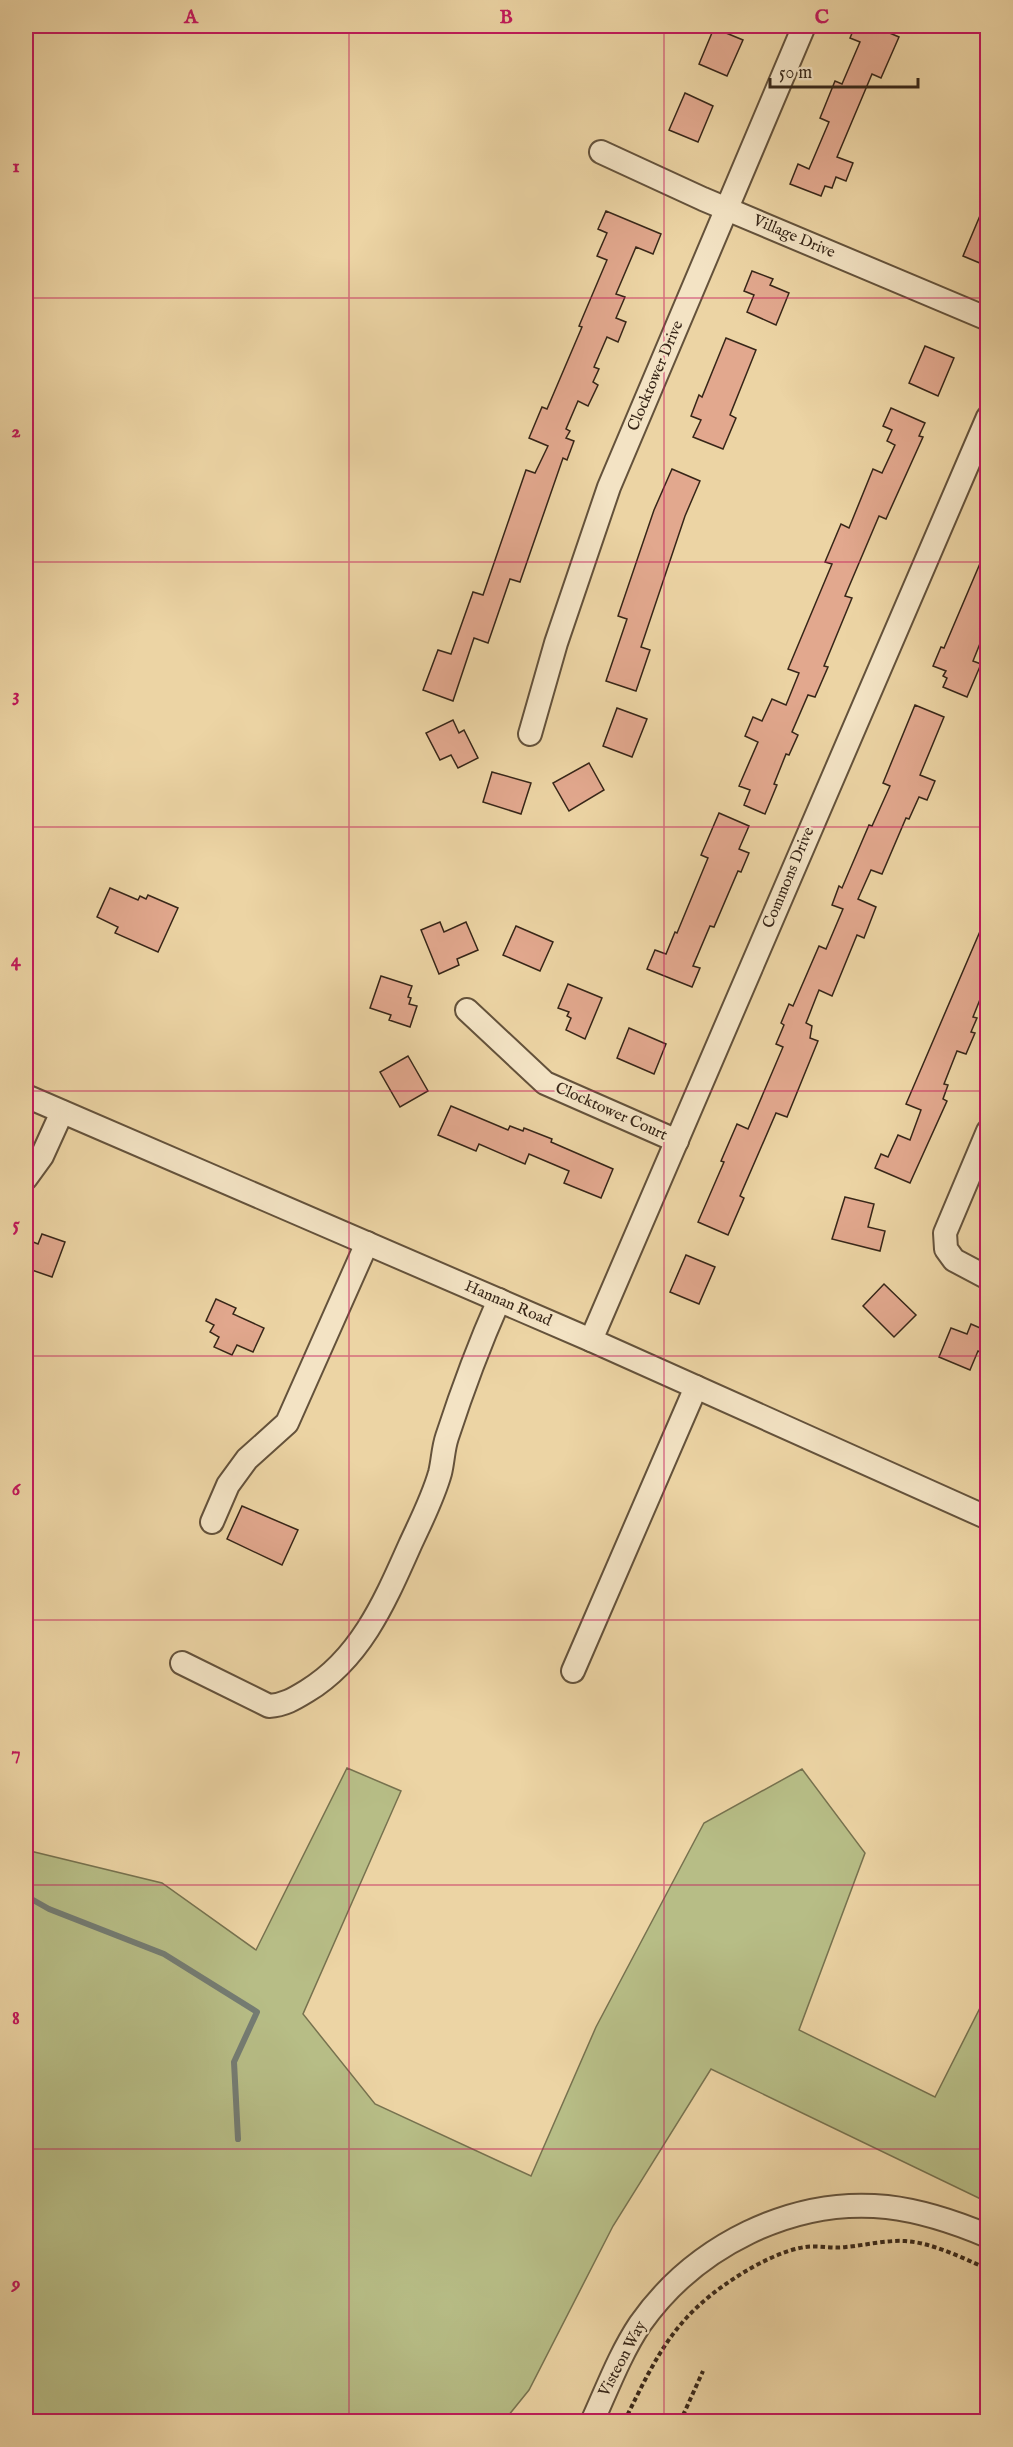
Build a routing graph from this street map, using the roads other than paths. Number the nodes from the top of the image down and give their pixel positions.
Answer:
1 (804, 26) edge
2 (601, 152) dead end
3 (728, 209) junction
4 (987, 319) edge
5 (987, 417) edge
6 (530, 734) dead end
7 (467, 1010) dead end
8 (26, 1096) edge
9 (62, 1112) junction
10 (987, 1131) edge
11 (677, 1141) junction
12 (26, 1178) edge
13 (366, 1243) junction
14 (987, 1278) edge
15 (499, 1300) junction
16 (591, 1340) junction
17 (696, 1387) junction
18 (987, 1518) edge
19 (212, 1521) dead end
20 (182, 1664) dead end
21 (573, 1671) dead end
22 (987, 2236) edge
23 (592, 2421) edge

1 - 3 street, Clocktower Drive
2 - 3 street, Village Drive
3 - 4 street, Village Drive
3 - 6 street, Clocktower Drive
5 - 11 street, Commons Drive
7 - 11 street, Clocktower Court
8 - 9 street, Hannan Road
9 - 12 street
9 - 13 street, Hannan Road
10 - 14 street
11 - 16 street, Commons Drive
13 - 15 street, Hannan Road
13 - 19 street
15 - 16 street, Hannan Road
15 - 20 street
16 - 17 street, Hannan Road
17 - 18 street, Hannan Road
17 - 21 street
22 - 23 street, Visteon Way

